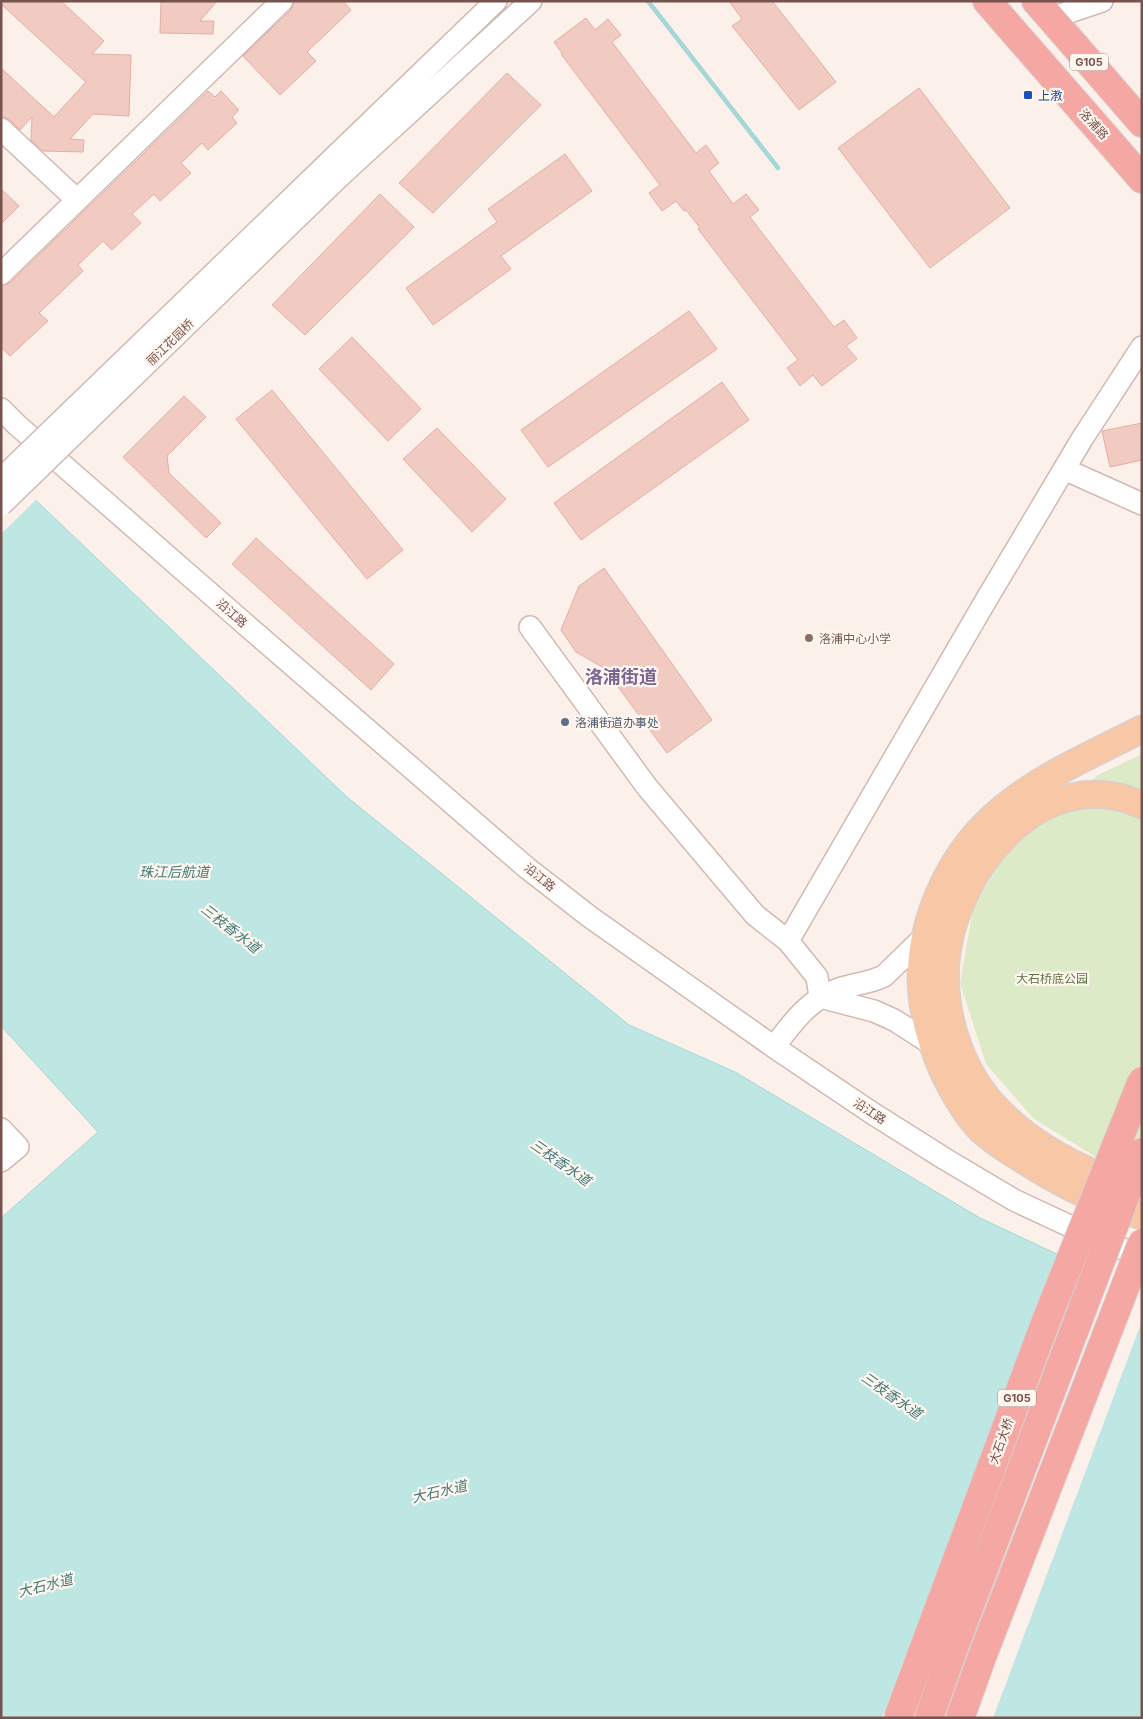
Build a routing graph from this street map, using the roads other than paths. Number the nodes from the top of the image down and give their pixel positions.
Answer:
1 (282, 1) edge
2 (496, 1) edge
3 (532, 1) edge
4 (987, 1) edge
5 (1102, 1) edge
6 (1043, 10) edge
7 (1142, 123) edge
8 (1, 129) edge
9 (332, 172) junction
10 (1142, 179) edge
11 (77, 200) junction
12 (1, 274) edge
13 (1142, 347) edge
14 (1, 409) edge
15 (1064, 469) junction
16 (1, 479) edge
17 (1142, 504) edge
18 (1, 505) edge
19 (530, 628) dead end
20 (1142, 729) edge
21 (1142, 805) edge
22 (926, 935) junction
23 (788, 941) junction
24 (820, 997) junction
25 (934, 1045) junction
26 (774, 1047) junction
27 (1142, 1081) edge
28 (1, 1129) edge
29 (1142, 1152) edge
30 (1, 1161) edge
31 (1142, 1191) edge
32 (1142, 1216) edge
33 (1142, 1243) edge
34 (1142, 1257) edge
35 (898, 1718) edge
36 (929, 1718) edge
37 (960, 1718) edge

1 - 11 street
2 - 9 street
3 - 9 street
4 - 10 highway, 洛浦路 / G105
5 - 6 street
6 - 7 highway, G105
8 - 11 street
9 - 16 street, 丽江花园桥, bridge
9 - 18 street, 丽江花园桥, bridge
11 - 12 street
13 - 15 street
14 - 26 street, 沿江路
15 - 17 street
15 - 23 street
19 - 23 street
20 - 22 main road
21 - 31 main road
22 - 24 street
22 - 25 main road
23 - 24 street
24 - 25 street
24 - 26 street
25 - 32 main road
26 - 34 street, 沿江路
27 - 35 highway, 大石大桥 / G105, bridge
28 - 30 street
29 - 36 highway, G105, bridge
33 - 37 highway, bridge

